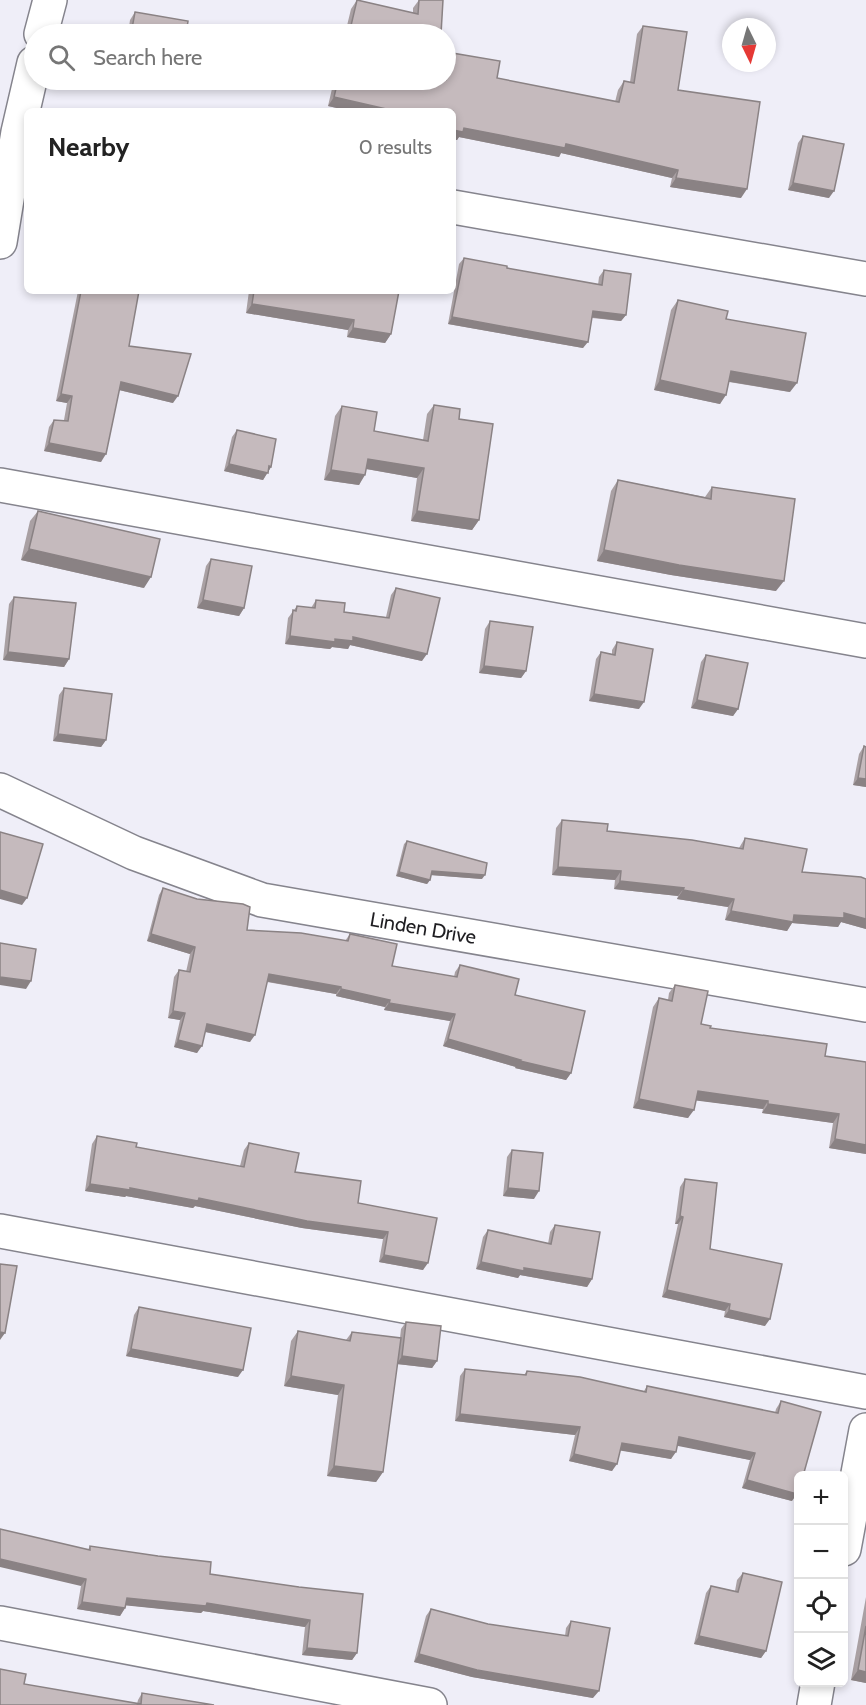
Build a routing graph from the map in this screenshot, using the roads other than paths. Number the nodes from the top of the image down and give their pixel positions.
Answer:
1 (50, 0) edge
2 (44, 24) edge
3 (26, 90) edge
4 (15, 131) edge
5 (456, 208) edge
6 (0, 242) edge
7 (866, 279) edge
8 (0, 485) edge
9 (866, 642) edge
10 (0, 790) edge
11 (866, 1005) edge
12 (0, 1231) edge
13 (866, 1392) edge
14 (866, 1430) edge
15 (848, 1525) edge
16 (0, 1623) edge
17 (817, 1687) edge
18 (430, 1705) edge
19 (814, 1705) edge

1 - 2 street
3 - 4 street
4 - 6 street
5 - 7 street
8 - 9 street
10 - 11 street, Linden Drive
12 - 13 street
14 - 15 street
16 - 18 street
17 - 19 street

